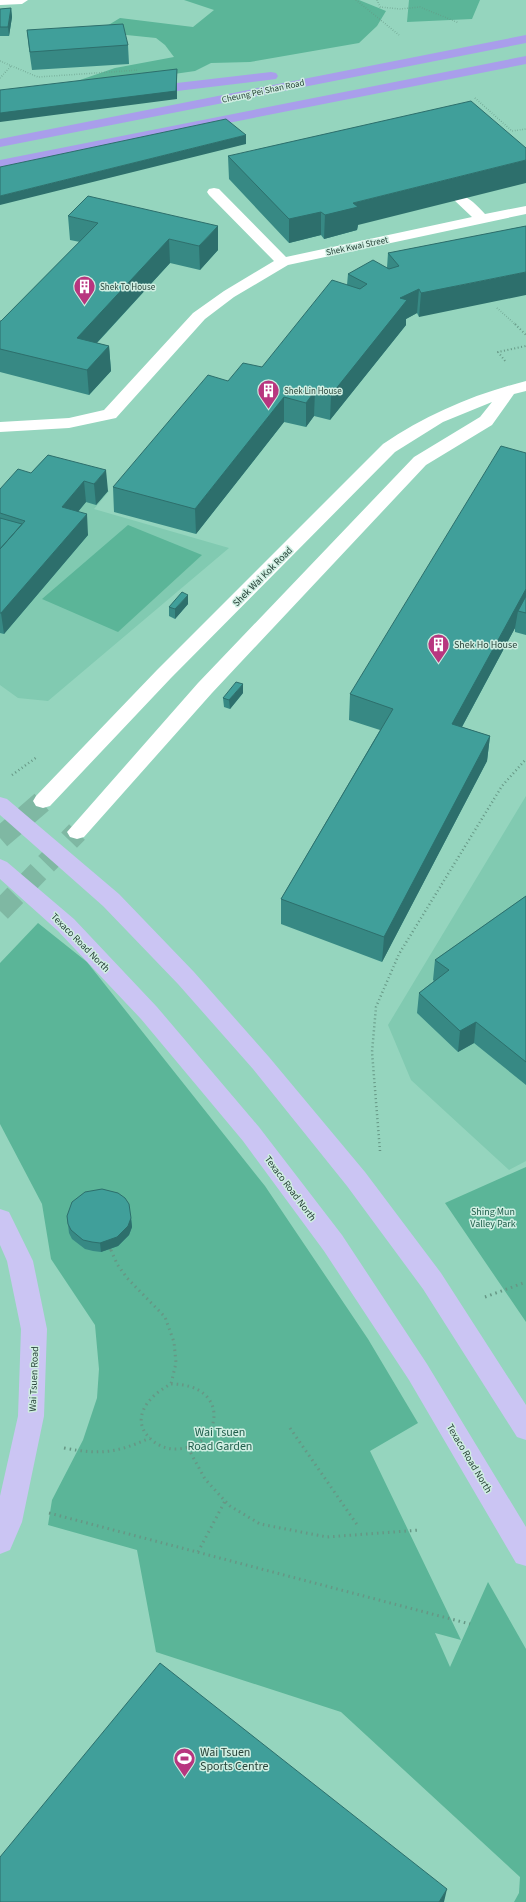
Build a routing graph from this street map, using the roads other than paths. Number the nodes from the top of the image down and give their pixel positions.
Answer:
1 (22, 0) edge
2 (0, 1) edge
3 (526, 39) edge
4 (526, 60) edge
5 (397, 63) junction
6 (416, 83) junction
7 (177, 86) edge
8 (284, 121) dead end
9 (0, 143) edge
10 (0, 164) edge
11 (214, 192) dead end
12 (460, 199) edge
13 (526, 210) edge
14 (481, 218) junction
15 (283, 262) junction
16 (518, 388) edge
17 (0, 427) edge
18 (42, 801) tunnel mouth
19 (0, 804) edge
20 (77, 832) tunnel mouth
21 (0, 867) edge
22 (0, 1219) edge
23 (526, 1428) edge
24 (0, 1541) edge
25 (526, 1553) edge

1 - 2 street
3 - 5 highway, Cheung Pei Shan Road
4 - 6 highway
5 - 7 highway
5 - 9 highway, Cheung Pei Shan Road
6 - 8 highway
6 - 10 highway
11 - 15 street
12 - 14 street
13 - 14 street, Shek Kwai Street
14 - 15 street, Shek Kwai Street
15 - 17 street, Shek Kwai Street
16 - 18 street, Shek Wai Kok Road
16 - 20 street, Shek Wai Kok Road
19 - 23 main road
21 - 25 main road, Texaco Road North
22 - 24 main road, Wai Tsuen Road

